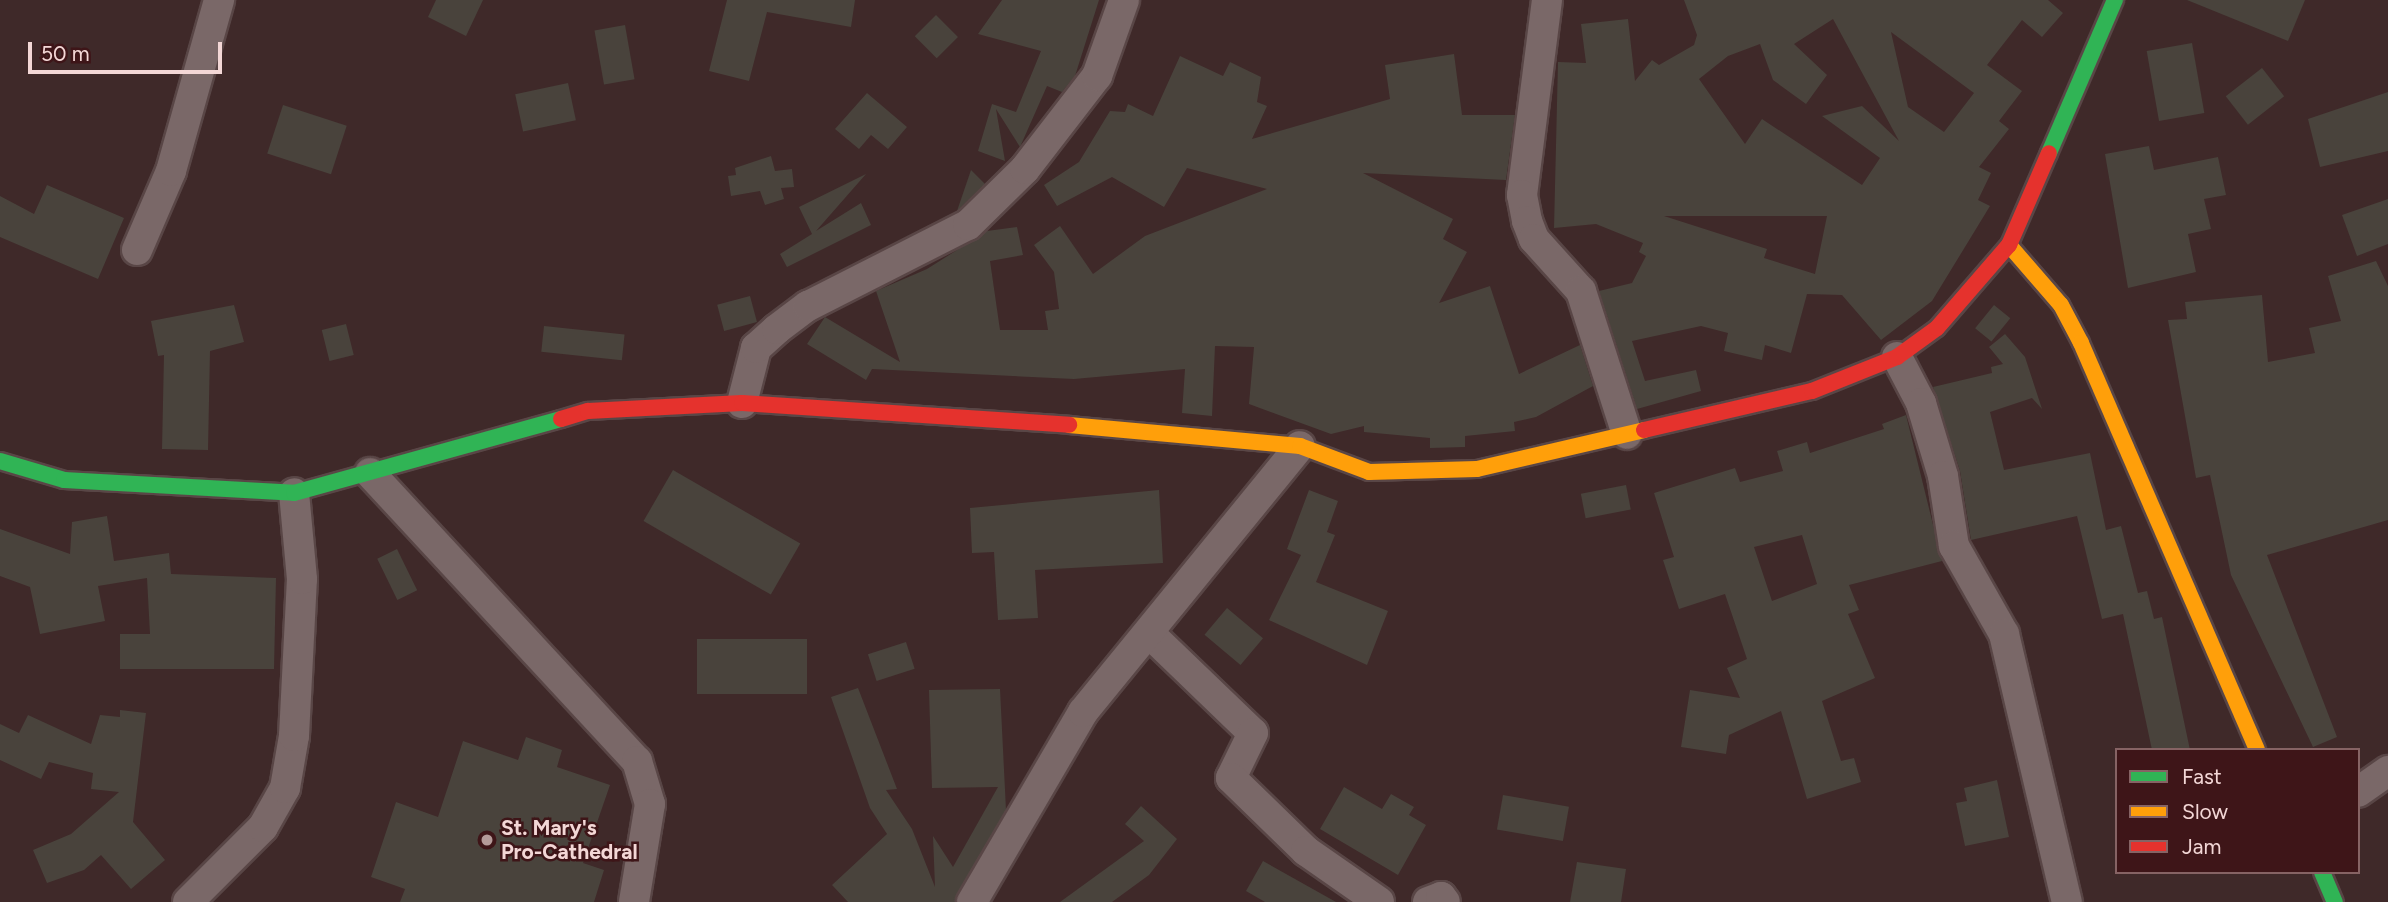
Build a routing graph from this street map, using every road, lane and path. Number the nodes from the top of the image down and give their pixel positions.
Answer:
1 (219, 0) edge
2 (1124, 0) edge
3 (1547, 0) edge
4 (2115, 0) edge
5 (2009, 245) junction
6 (137, 250) dead end
7 (1897, 357) junction
8 (742, 403) junction
9 (1627, 434) junction
10 (1300, 446) junction
11 (0, 461) edge
12 (8, 469) edge
13 (370, 472) junction
14 (295, 493) junction
15 (1149, 633) junction
16 (2256, 748) edge
17 (2388, 771) edge
18 (2360, 791) edge
19 (2323, 874) edge
20 (188, 902) edge
21 (634, 902) edge
22 (972, 902) edge
23 (1379, 902) edge
24 (1428, 902) edge
25 (1445, 902) edge
26 (2067, 902) edge
27 (2334, 902) edge

1 - 6 street
2 - 8 street
3 - 9 street
4 - 5 street
5 - 7 street
5 - 16 street
7 - 9 street
7 - 26 street
8 - 10 street
8 - 13 street
9 - 10 street
10 - 15 street
11 - 12 street
12 - 14 street
13 - 14 street
13 - 21 street
14 - 20 street
15 - 22 street
15 - 23 street
17 - 18 street
19 - 27 street
24 - 25 street

